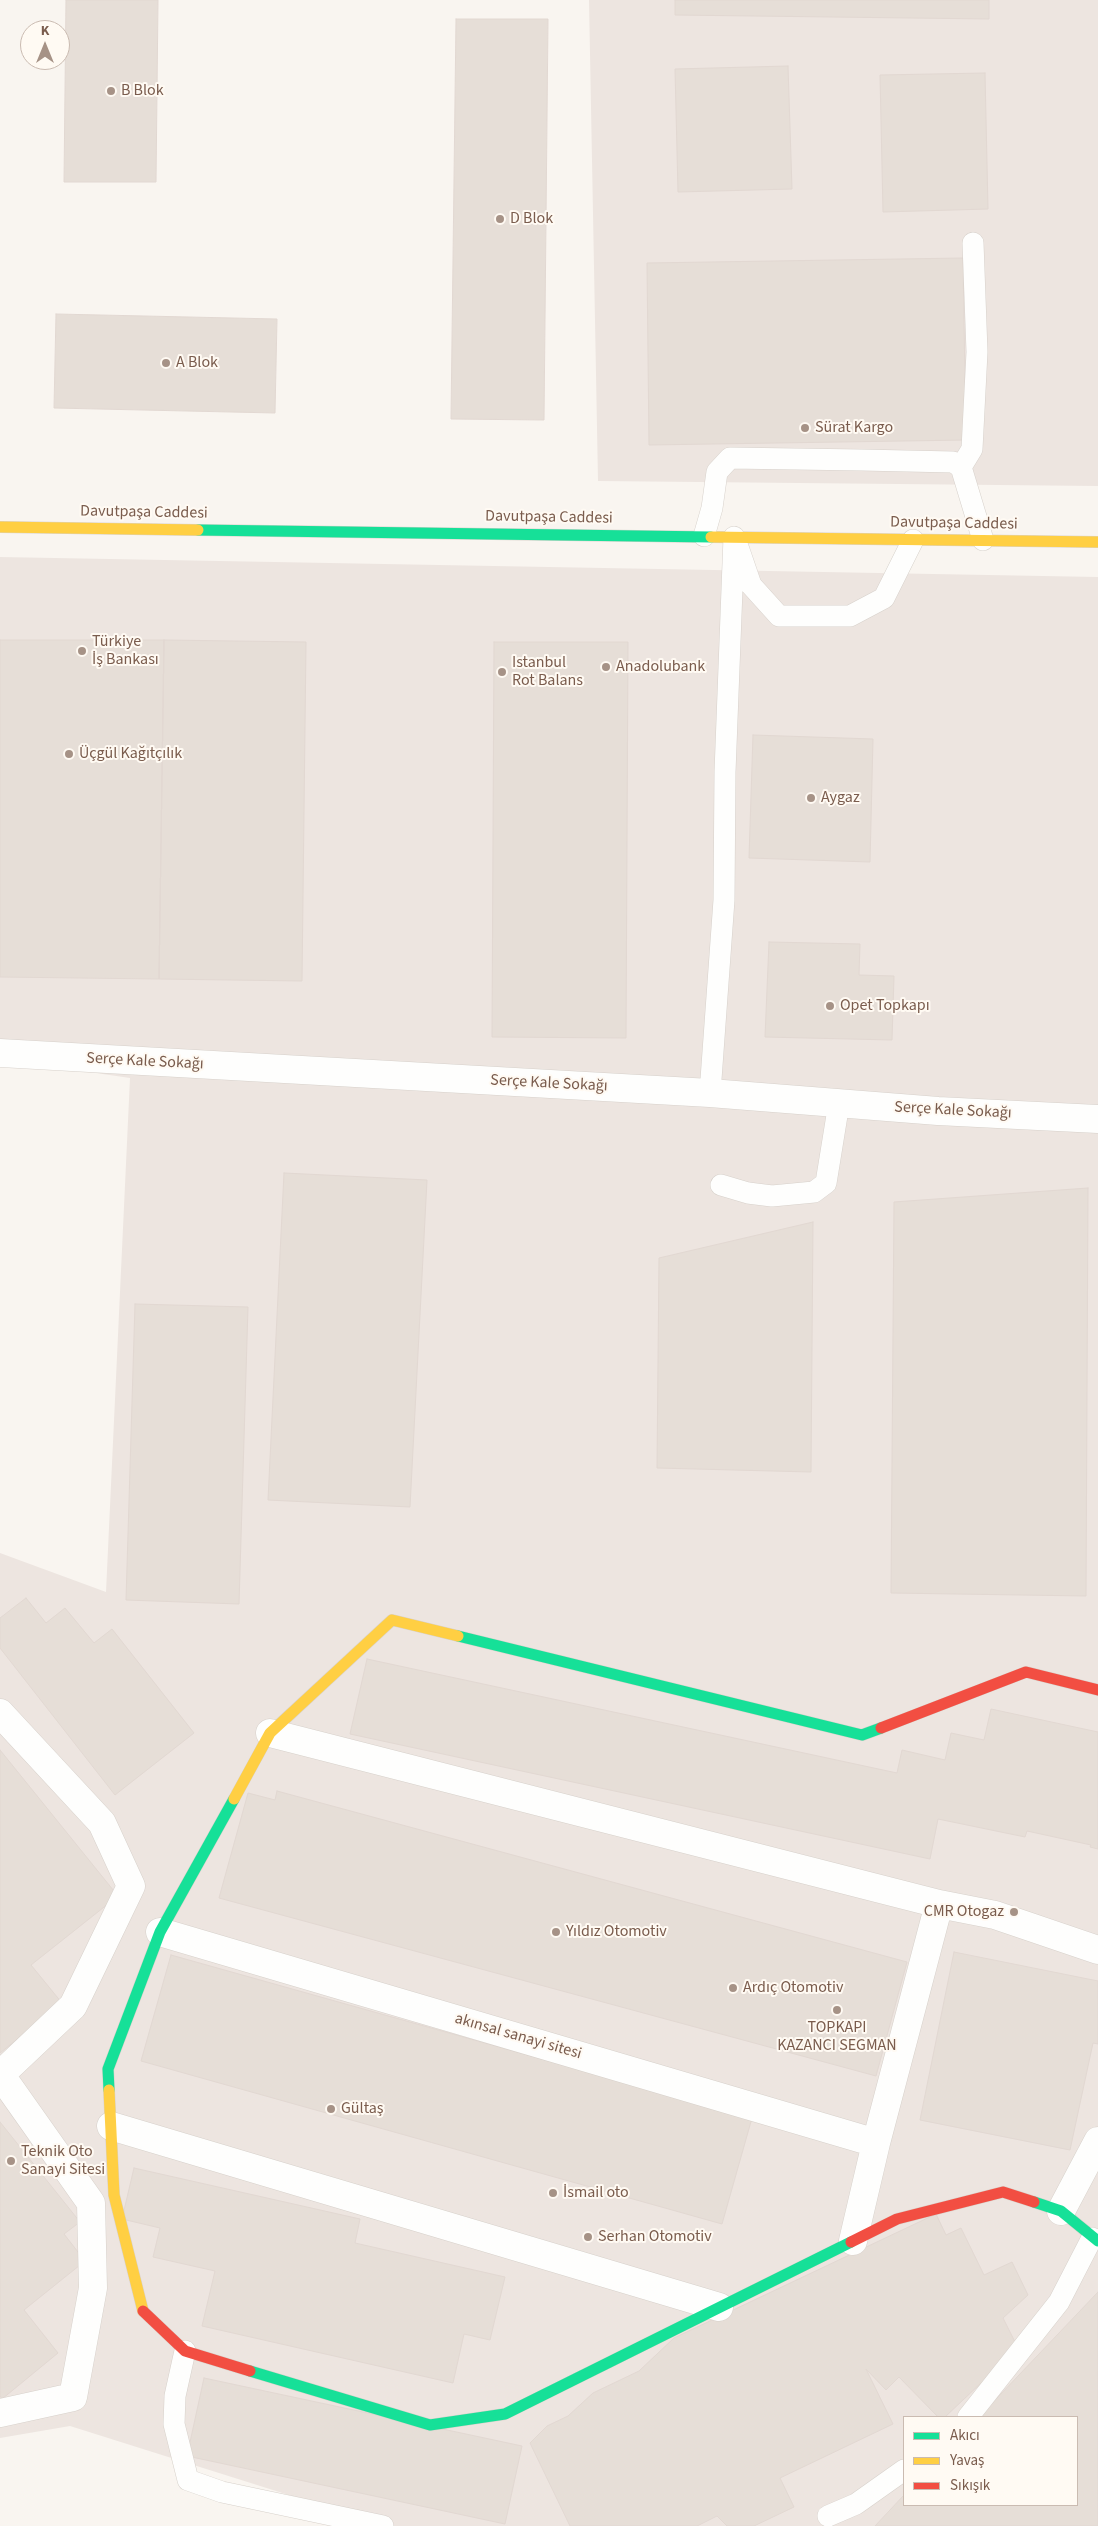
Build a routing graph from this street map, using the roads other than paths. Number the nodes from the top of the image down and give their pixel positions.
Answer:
1 (973, 243) dead end
2 (961, 467) junction
3 (0, 527) edge
4 (704, 536) junction
5 (734, 537) junction
6 (913, 540) junction
7 (983, 540) junction
8 (1098, 542) edge
9 (0, 1053) edge
10 (710, 1092) junction
11 (839, 1103) junction
12 (1098, 1119) edge
13 (721, 1185) dead end
14 (1098, 1690) edge
15 (0, 1713) edge
16 (270, 1733) junction
17 (939, 1904) junction
18 (160, 1932) junction
19 (1098, 1950) edge
20 (0, 2075) edge
21 (110, 2126) junction
22 (1098, 2142) edge
23 (876, 2143) junction
24 (91, 2203) junction
25 (1061, 2211) junction
26 (120, 2221) junction
27 (1095, 2240) edge
28 (853, 2241) junction
29 (719, 2307) junction
30 (185, 2351) junction
31 (0, 2413) edge
32 (969, 2416) edge
33 (903, 2471) edge
34 (828, 2516) dead end
35 (383, 2526) edge

1 - 2 lane
2 - 4 lane
2 - 7 lane
3 - 4 street, Davutpaşa Caddesi
4 - 5 street, Davutpaşa Caddesi
5 - 6 street, Davutpaşa Caddesi
5 - 6 lane
5 - 10 lane
6 - 7 street, Davutpaşa Caddesi
7 - 8 street, Davutpaşa Caddesi
9 - 10 street, Serçe Kale Sokağı
10 - 11 street, Serçe Kale Sokağı
11 - 12 street, Serçe Kale Sokağı
11 - 13 lane
14 - 16 street
15 - 20 street
16 - 17 street
16 - 18 street
17 - 19 street
17 - 23 street
18 - 21 street
18 - 23 street, akınsal sanayi sitesi
20 - 24 street
21 - 26 street
21 - 29 street
22 - 25 street
23 - 28 street
24 - 26 street
24 - 31 street
25 - 27 street
25 - 28 street
26 - 30 street
27 - 32 lane
28 - 29 street
29 - 30 street
30 - 35 lane
33 - 34 lane

